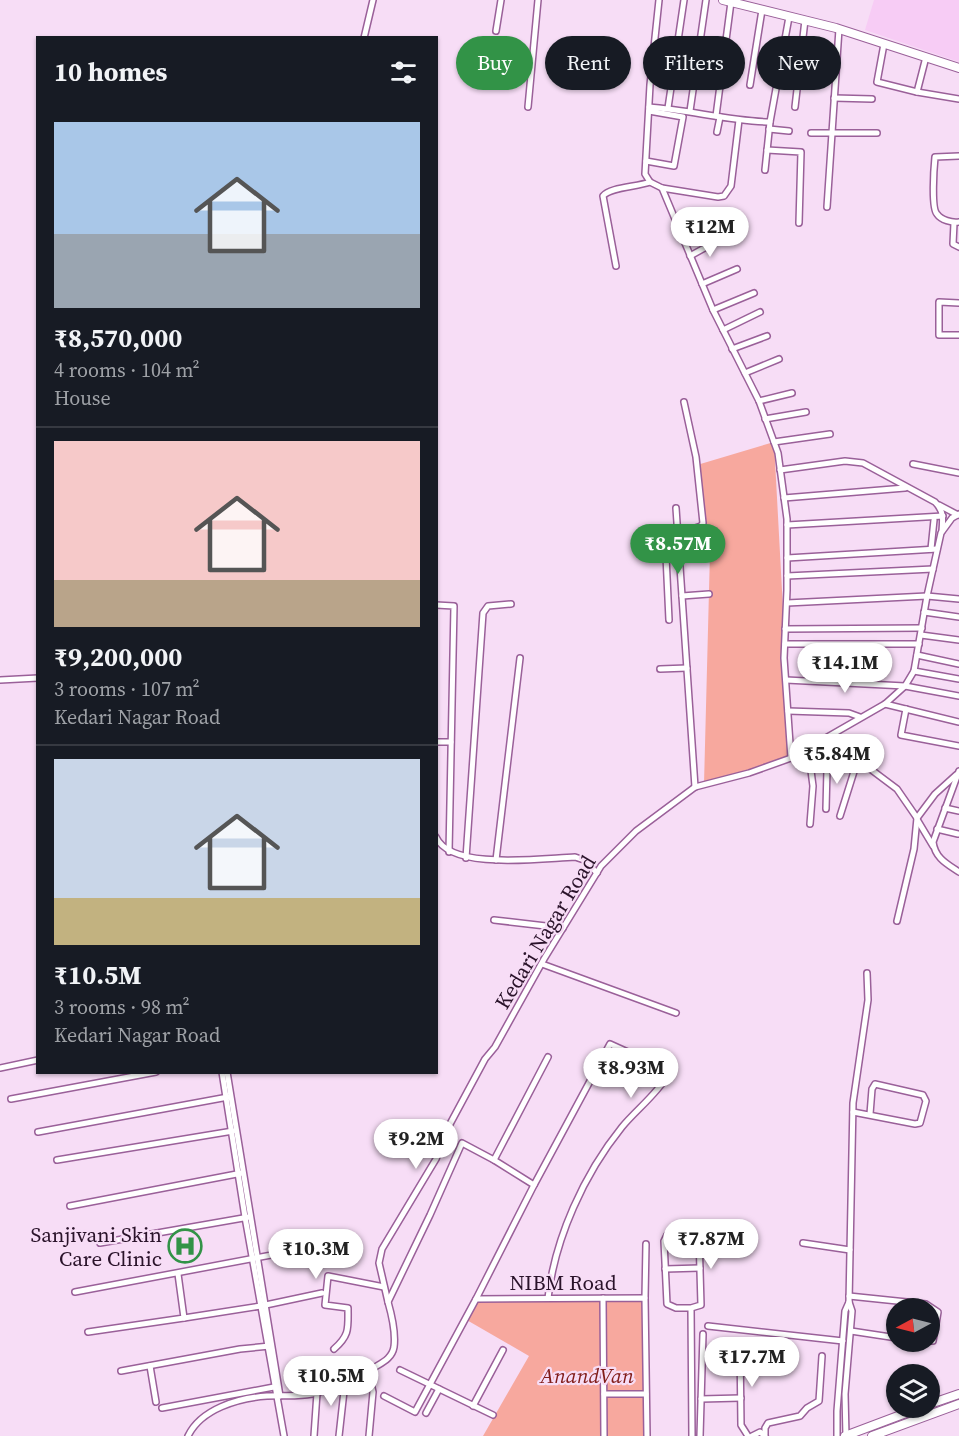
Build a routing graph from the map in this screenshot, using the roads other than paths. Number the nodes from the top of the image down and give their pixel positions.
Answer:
1 (374, 0) edge
2 (501, 0) edge
3 (538, 0) edge
4 (659, 0) edge
5 (684, 0) edge
6 (706, 0) edge
7 (727, 1) edge
8 (762, 10) junction
9 (789, 16) junction
10 (805, 20) junction
11 (839, 29) junction
12 (496, 32) dead end
13 (365, 36) edge
14 (884, 44) junction
15 (926, 57) junction
16 (959, 68) edge
17 (750, 85) dead end
18 (916, 92) junction
19 (834, 98) junction
20 (872, 99) dead end
21 (959, 99) edge
22 (528, 107) dead end
23 (795, 107) dead end
24 (668, 108) junction
25 (649, 109) junction
26 (690, 111) junction
27 (718, 116) junction
28 (739, 120) junction
29 (770, 126) junction
30 (789, 131) dead end
31 (717, 132) dead end
32 (811, 133) dead end
33 (832, 133) junction
34 (877, 133) dead end
35 (767, 150) junction
36 (959, 156) edge
37 (646, 161) junction
38 (765, 170) dead end
39 (650, 182) junction
40 (662, 188) junction
41 (827, 207) dead end
42 (799, 222) dead end
43 (956, 224) edge
44 (718, 240) dead end
45 (956, 245) edge
46 (690, 256) junction
47 (616, 266) dead end
48 (737, 269) dead end
49 (702, 284) junction
50 (754, 293) dead end
51 (959, 303) edge
52 (713, 310) junction
53 (760, 312) dead end
54 (723, 330) junction
55 (959, 335) edge
56 (767, 336) dead end
57 (732, 350) junction
58 (778, 359) dead end
59 (745, 374) junction
60 (792, 393) dead end
61 (759, 400) junction
62 (684, 402) dead end
63 (806, 411) dead end
64 (765, 419) junction
65 (830, 434) dead end
66 (774, 442) junction
67 (913, 464) dead end
68 (780, 470) junction
69 (959, 473) edge
70 (907, 488) junction
71 (784, 498) junction
72 (935, 502) junction
73 (676, 508) dead end
74 (958, 514) edge
75 (943, 516) junction
76 (934, 520) dead end
77 (787, 525) junction
78 (662, 532) dead end
79 (941, 532) junction
80 (934, 549) junction
81 (679, 554) junction
82 (666, 556) junction
83 (787, 558) junction
84 (933, 569) junction
85 (787, 576) junction
86 (709, 594) dead end
87 (682, 596) junction
88 (927, 596) junction
89 (959, 599) edge
90 (787, 603) junction
91 (511, 604) dead end
92 (438, 605) edge
93 (924, 612) junction
94 (959, 617) edge
95 (669, 620) dead end
96 (922, 628) junction
97 (785, 629) junction
98 (921, 635) junction
99 (959, 640) edge
100 (785, 644) junction
101 (919, 644) junction
102 (917, 656) junction
103 (520, 658) dead end
104 (959, 664) edge
105 (687, 668) junction
106 (660, 669) dead end
107 (914, 671) junction
108 (36, 678) edge
109 (959, 679) edge
110 (0, 680) edge
111 (786, 680) junction
112 (905, 686) junction
113 (959, 696) edge
114 (885, 704) junction
115 (906, 709) junction
116 (788, 711) junction
117 (860, 717) junction
118 (959, 722) edge
119 (820, 740) junction
120 (438, 742) edge
121 (451, 742) junction
122 (959, 746) edge
123 (808, 748) junction
124 (835, 749) junction
125 (791, 758) junction
126 (857, 762) junction
127 (959, 773) edge
128 (956, 785) edge
129 (695, 788) junction
130 (945, 808) junction
131 (826, 809) dead end
132 (959, 811) edge
133 (840, 816) dead end
134 (917, 819) junction
135 (810, 824) dead end
136 (937, 829) junction
137 (958, 834) edge
138 (438, 842) edge
139 (934, 847) junction
140 (449, 852) junction
141 (466, 858) junction
142 (495, 860) junction
143 (959, 872) edge
144 (597, 873) junction
145 (494, 920) dead end
146 (897, 921) dead end
147 (563, 928) junction
148 (542, 964) junction
149 (867, 973) dead end
150 (676, 1013) dead end
151 (548, 1057) dead end
152 (36, 1060) edge
153 (0, 1068) edge
154 (145, 1074) edge
155 (224, 1074) edge
156 (229, 1097) junction
157 (11, 1099) dead end
158 (853, 1112) junction
159 (870, 1114) junction
160 (234, 1131) junction
161 (38, 1132) dead end
162 (57, 1160) dead end
163 (494, 1160) junction
164 (241, 1173) junction
165 (534, 1185) junction
166 (70, 1206) dead end
167 (248, 1217) junction
168 (100, 1243) dead end
169 (803, 1243) dead end
170 (646, 1244) dead end
171 (298, 1250) dead end
172 (850, 1250) junction
173 (255, 1259) junction
174 (700, 1268) junction
175 (665, 1269) junction
176 (178, 1274) junction
177 (384, 1287) junction
178 (75, 1292) dead end
179 (322, 1293) dead end
180 (548, 1298) junction
181 (603, 1298) junction
182 (645, 1298) junction
183 (476, 1299) junction
184 (849, 1299) junction
185 (886, 1301) edge
186 (388, 1302) junction
187 (263, 1306) junction
188 (691, 1308) junction
189 (184, 1318) junction
190 (708, 1326) dead end
191 (851, 1331) junction
192 (88, 1332) dead end
193 (703, 1334) dead end
194 (886, 1336) edge
195 (843, 1341) junction
196 (740, 1345) dead end
197 (270, 1346) junction
198 (334, 1349) dead end
199 (503, 1350) dead end
200 (822, 1356) dead end
201 (150, 1366) junction
202 (400, 1370) dead end
203 (121, 1371) dead end
204 (368, 1371) junction
205 (345, 1382) junction
206 (430, 1385) junction
207 (274, 1387) junction
208 (439, 1389) junction
209 (317, 1393) junction
210 (604, 1394) junction
211 (646, 1394) junction
212 (959, 1394) edge
213 (278, 1396) junction
214 (384, 1396) dead end
215 (741, 1398) junction
216 (701, 1399) junction
217 (940, 1401) edge
218 (156, 1402) dead end
219 (959, 1404) edge
220 (473, 1406) junction
221 (162, 1408) dead end
222 (426, 1413) dead end
223 (493, 1415) dead end
224 (893, 1418) edge
225 (765, 1435) edge
226 (188, 1436) edge
227 (284, 1436) edge
228 (314, 1436) edge
229 (339, 1436) edge
230 (369, 1436) edge
231 (604, 1436) edge
232 (647, 1436) edge
233 (693, 1436) edge
234 (700, 1436) edge
235 (750, 1436) edge
236 (837, 1436) edge
237 (845, 1436) edge
238 (872, 1436) edge

1 - 13 street
2 - 12 street
3 - 22 street
4 - 25 street
5 - 24 street
6 - 26 street
7 - 8 main road
7 - 27 street
8 - 9 main road
8 - 17 street
9 - 10 main road
9 - 29 street
10 - 11 main road
10 - 23 street
11 - 14 main road
11 - 19 street
14 - 15 main road
14 - 18 street
15 - 16 main road
15 - 18 street
18 - 21 street
19 - 20 street
19 - 33 street
24 - 25 street
24 - 26 street
25 - 37 street
25 - 37 street
26 - 27 street
27 - 28 street
27 - 31 street
28 - 29 street
28 - 40 street
29 - 30 street
29 - 35 street
32 - 33 street
33 - 34 street
33 - 41 street
35 - 38 street
35 - 42 street
36 - 43 street
37 - 39 street
39 - 40 street
39 - 47 street
40 - 46 street
43 - 45 street
44 - 46 street
46 - 49 street
48 - 49 street
49 - 52 street
50 - 52 street
51 - 55 street
52 - 54 street
53 - 54 street
54 - 57 street
56 - 57 street
57 - 59 street
58 - 59 street
59 - 61 street
60 - 61 street
61 - 64 street
62 - 81 street
63 - 64 street
64 - 66 street
65 - 66 street
66 - 68 street
67 - 69 street
68 - 70 street
68 - 71 street
70 - 71 street
70 - 72 street
71 - 77 street
72 - 74 street
72 - 75 street
73 - 81 street
74 - 79 street
75 - 77 street
75 - 79 street, Kedari Nagar Road
76 - 80 street
77 - 83 street
78 - 82 street
79 - 80 street, Kedari Nagar Road
80 - 83 street
80 - 84 street, Kedari Nagar Road
81 - 82 street
81 - 87 street
82 - 95 street
83 - 85 street
84 - 85 street
84 - 88 street, Kedari Nagar Road
85 - 90 street
86 - 87 street
87 - 105 street
88 - 89 street
88 - 90 street
88 - 93 street, Kedari Nagar Road
90 - 97 street
91 - 141 street
92 - 121 street
93 - 94 street
93 - 96 street, Kedari Nagar Road
96 - 97 street
96 - 98 street, Kedari Nagar Road
97 - 100 street
98 - 99 street
98 - 101 street, Kedari Nagar Road
100 - 101 street
100 - 111 street
101 - 102 street, Kedari Nagar Road
102 - 104 street
102 - 107 street, Kedari Nagar Road
103 - 142 street
105 - 106 street
105 - 129 street
107 - 109 street
107 - 112 street, Kedari Nagar Road
108 - 110 street
111 - 112 street
111 - 116 street
112 - 113 street
112 - 114 street, Kedari Nagar Road
114 - 115 street
114 - 117 street, Kedari Nagar Road
115 - 118 street
115 - 122 street
116 - 117 street
116 - 125 street
117 - 119 street, Kedari Nagar Road
119 - 123 street, Kedari Nagar Road
119 - 124 street
120 - 121 street
121 - 140 street
123 - 125 street, Kedari Nagar Road
123 - 135 street
124 - 126 street
124 - 131 street
125 - 129 street, Kedari Nagar Road
126 - 133 street
126 - 134 street
127 - 128 street
127 - 134 street
128 - 130 street
129 - 144 street, Kedari Nagar Road
130 - 132 street
130 - 136 street
134 - 139 street
134 - 146 street
136 - 137 street
136 - 139 street
138 - 140 street
139 - 143 street
140 - 141 street
141 - 142 street
142 - 144 street
144 - 147 street, Kedari Nagar Road
145 - 147 street
147 - 148 street, Kedari Nagar Road
148 - 150 street
148 - 177 street, Kedari Nagar Road
149 - 158 street
151 - 163 street
152 - 153 street
154 - 157 street
155 - 156 street
156 - 160 street
156 - 161 street
158 - 159 street
158 - 172 street
159 - 159 street
160 - 162 street
160 - 164 street
163 - 165 street
163 - 186 street
164 - 166 street
164 - 167 street
165 - 180 street
165 - 183 street
167 - 168 street
167 - 173 street
169 - 172 street
170 - 182 street
171 - 173 street
172 - 184 street
173 - 176 street
173 - 187 street
174 - 175 street
174 - 175 street
174 - 188 street
175 - 188 street
176 - 178 street
176 - 189 street
177 - 186 street, Kedari Nagar Road
177 - 198 street
179 - 187 street
180 - 181 street, NIBM Road
180 - 183 street, NIBM Road
181 - 182 street, NIBM Road
181 - 210 street
182 - 211 street, NIBM Road
183 - 206 street
184 - 185 street
184 - 191 street
184 - 195 street
186 - 204 street
187 - 189 street
187 - 197 street
188 - 233 street
189 - 192 street
190 - 195 street
191 - 194 street
191 - 237 street
193 - 216 street
195 - 236 street
196 - 215 street
197 - 201 street
197 - 207 street
197 - 213 street
199 - 220 street
200 - 225 street
201 - 203 street
201 - 218 street
202 - 206 street
204 - 205 street
204 - 230 street
205 - 209 street
205 - 229 street
206 - 208 street
206 - 214 street
207 - 213 street
207 - 221 street
208 - 220 street
208 - 222 street
209 - 213 street
209 - 228 street
210 - 211 street
210 - 231 street
211 - 232 street, NIBM Road
212 - 217 main road
213 - 226 street
213 - 227 street
215 - 216 street
215 - 235 street
216 - 234 street
219 - 238 main road
220 - 223 street
224 - 237 main road
225 - 235 street

